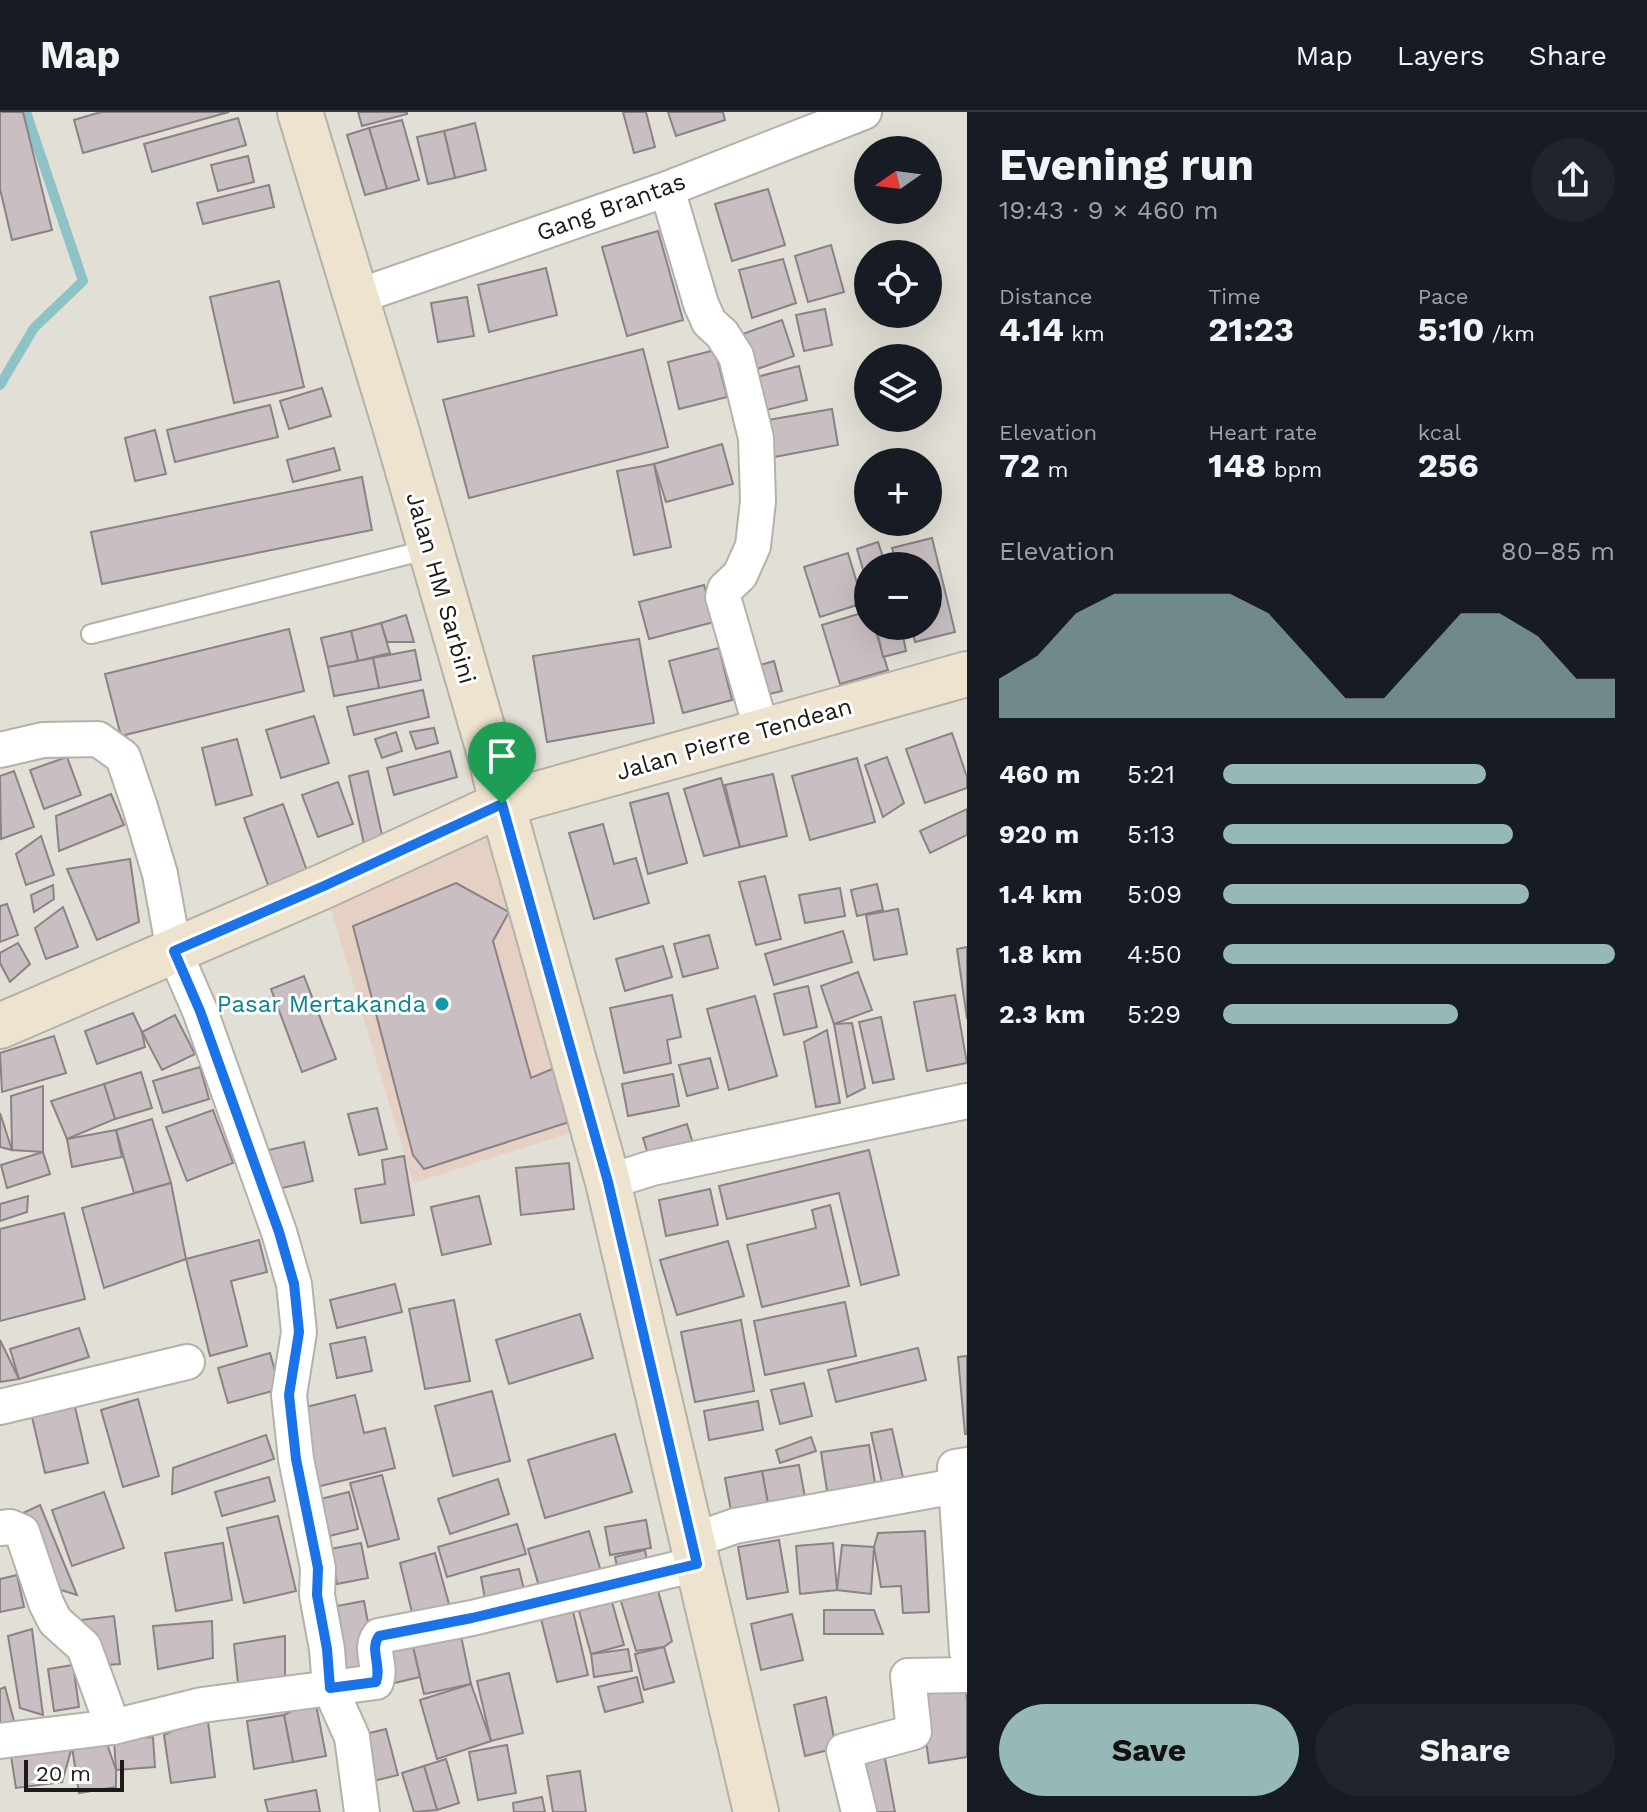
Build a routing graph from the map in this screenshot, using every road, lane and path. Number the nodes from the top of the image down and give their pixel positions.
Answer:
1 (300, 112) edge
2 (864, 112) edge
3 (667, 189) junction
4 (356, 297) junction
5 (430, 549) junction
6 (91, 634) dead end
7 (967, 674) edge
8 (762, 731) junction
9 (0, 750) edge
10 (502, 804) junction
11 (174, 951) junction
12 (0, 1026) edge
13 (967, 1101) edge
14 (608, 1182) junction
15 (187, 1362) dead end
16 (0, 1407) edge
17 (962, 1476) edge
18 (0, 1528) edge
19 (695, 1553) junction
20 (967, 1652) edge
21 (967, 1675) edge
22 (330, 1688) junction
23 (113, 1727) junction
24 (0, 1741) edge
25 (362, 1812) edge
26 (756, 1812) edge
27 (859, 1812) edge

1 - 4 main road, Jalan HM Sarbini
2 - 3 street, Gang Brantas
3 - 4 street, Gang Brantas
3 - 8 street
4 - 5 main road, Jalan HM Sarbini
5 - 6 lane
5 - 10 main road, Jalan HM Sarbini
7 - 8 main road, Jalan Pierre Tendean
8 - 10 main road, Jalan Pierre Tendean
9 - 11 street
10 - 11 main road, Jalan Pierre Tendean
10 - 14 main road, Jalan HM Sarbini
11 - 12 main road, Jalan Pierre Tendean
11 - 22 street
13 - 14 street
14 - 19 main road, Jalan HM Sarbini
15 - 16 street
17 - 19 street
17 - 20 street
18 - 23 street
19 - 22 street
19 - 26 main road, Jalan HM Sarbini
21 - 27 street
22 - 23 street
22 - 25 street
23 - 24 street

